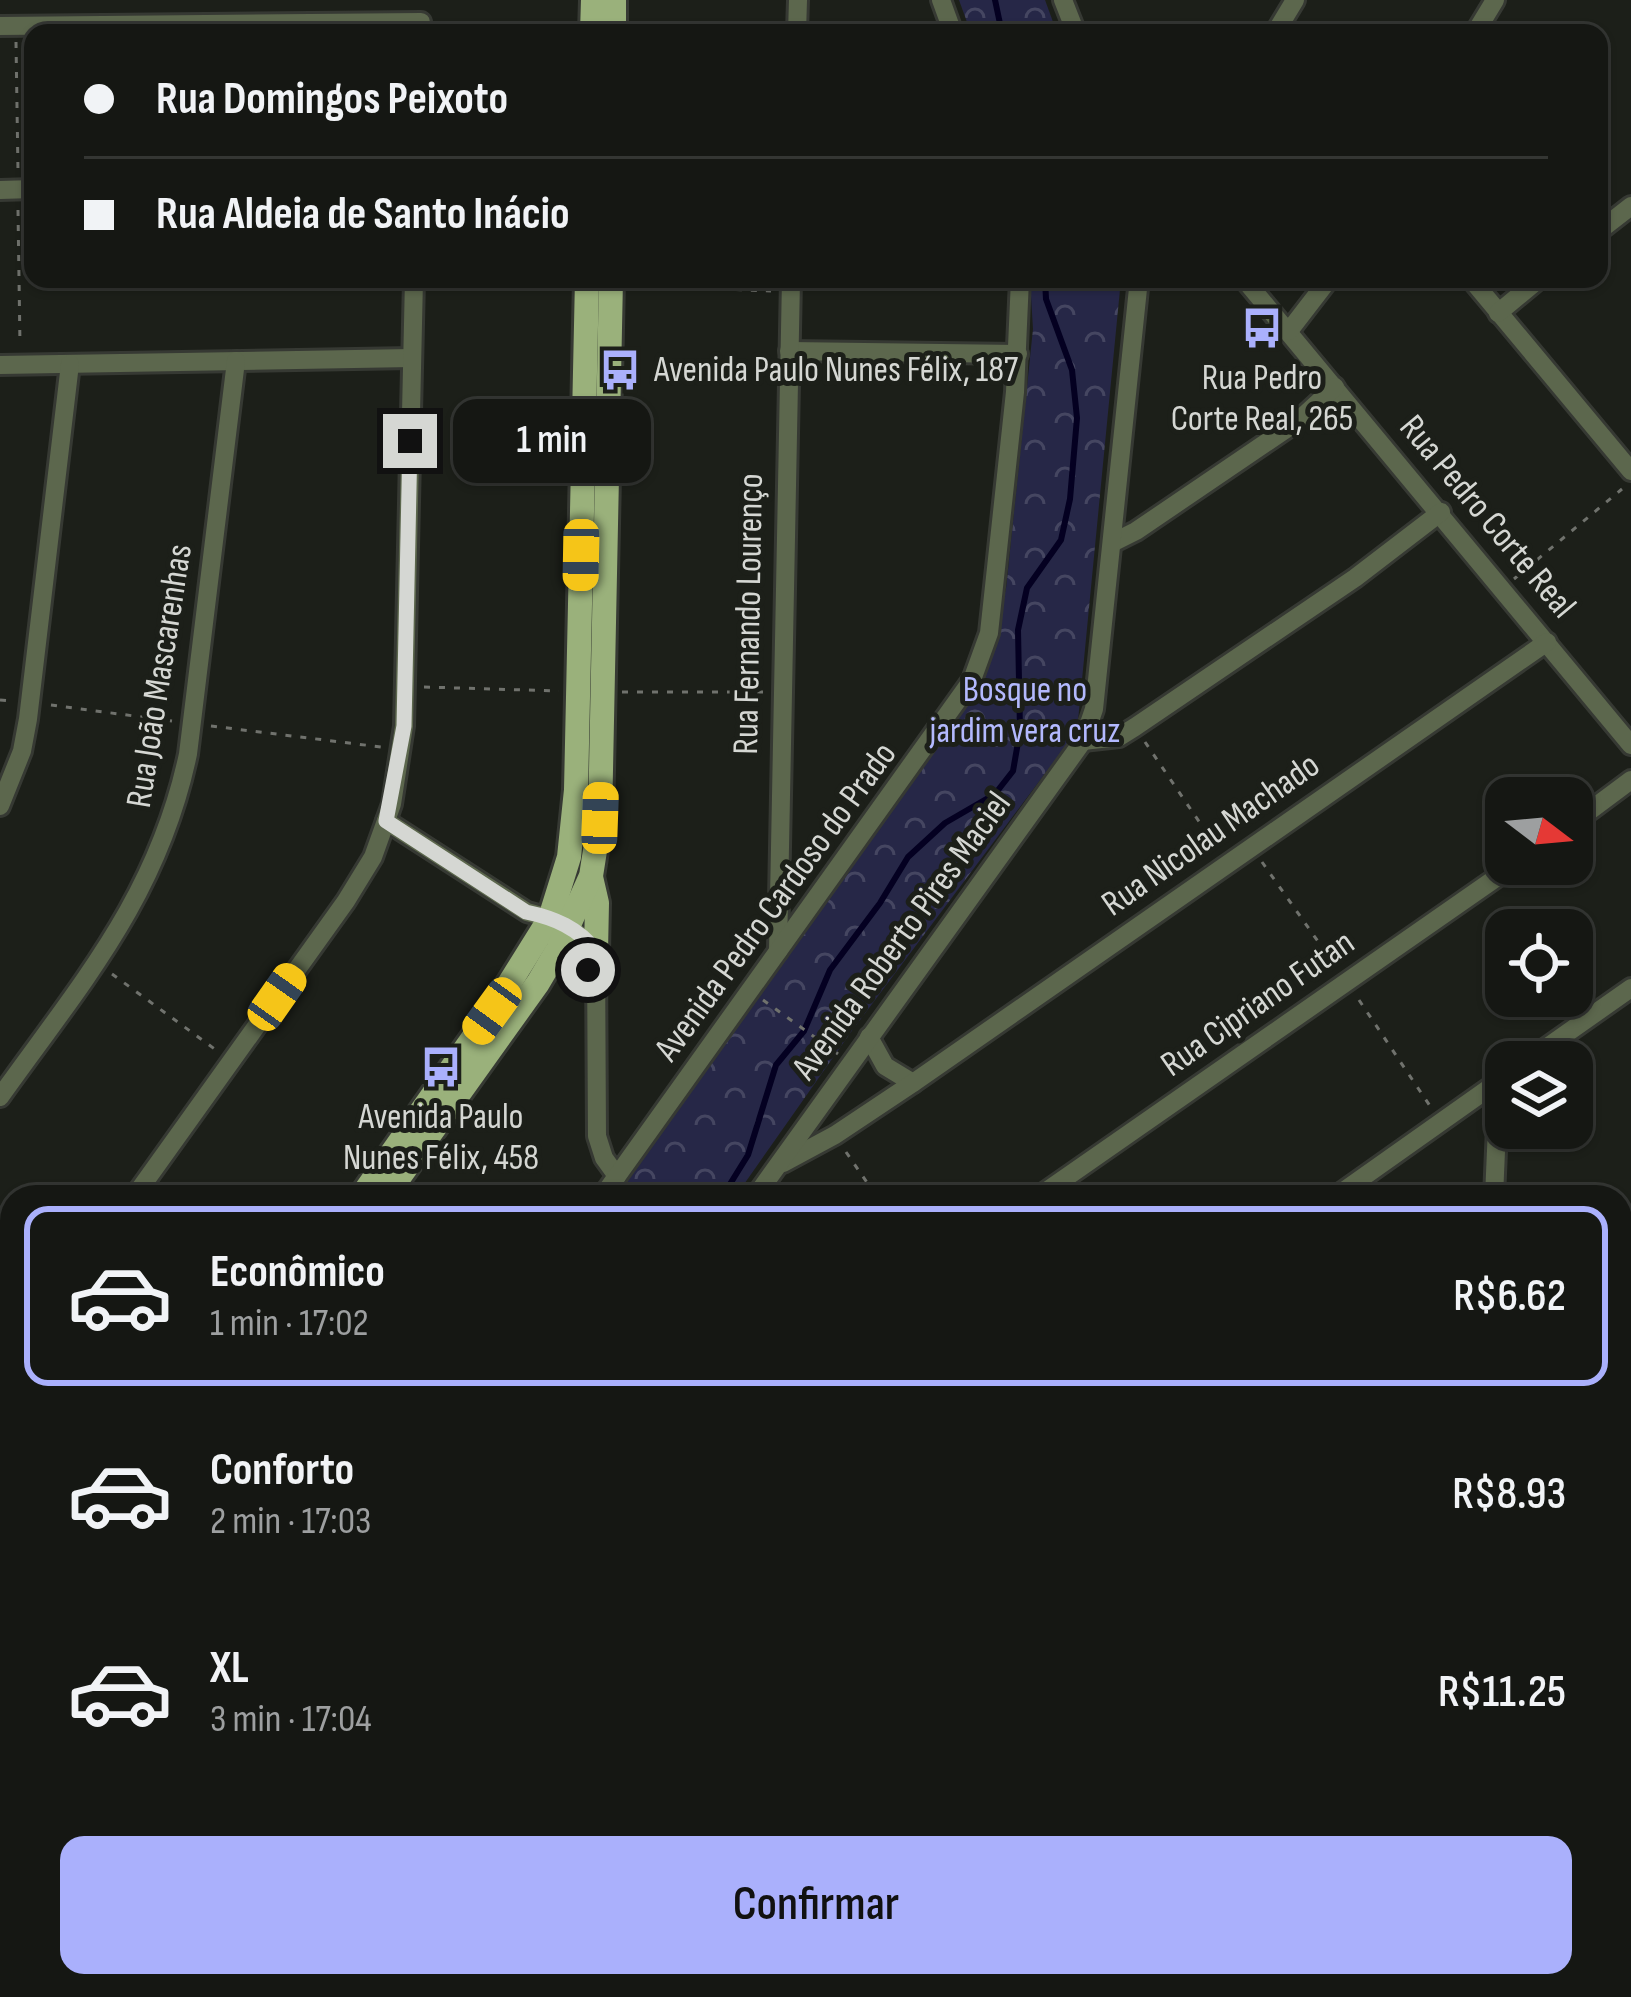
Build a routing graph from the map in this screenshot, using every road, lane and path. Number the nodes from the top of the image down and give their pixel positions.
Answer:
1 (414, 288) edge
2 (599, 288) edge
3 (791, 288) edge
4 (1020, 288) edge
5 (1137, 288) edge
6 (1252, 288) edge
7 (1322, 288) edge
8 (1478, 288) edge
9 (1529, 288) edge
10 (1498, 313) junction
11 (1289, 331) junction
12 (789, 351) junction
13 (1018, 354) junction
14 (412, 358) junction
15 (236, 361) junction
16 (70, 364) junction
17 (0, 365) edge
18 (1336, 387) junction
19 (1631, 471) edge
20 (1631, 482) edge
21 (1441, 512) junction
22 (1112, 543) junction
23 (1503, 587) junction
24 (1547, 642) junction
25 (405, 687) junction
26 (591, 692) junction
27 (780, 692) junction
28 (1135, 727) junction
29 (1083, 741) junction
30 (1631, 745) edge
31 (1631, 780) edge
32 (0, 806) edge
33 (1593, 808) edge
34 (386, 821) junction
35 (1228, 864) junction
36 (591, 876) junction
37 (1486, 885) edge
38 (549, 929) junction
39 (596, 951) junction
40 (778, 951) junction
41 (96, 963) junction
42 (595, 978) junction
43 (1631, 988) edge
44 (777, 1010) dead end
45 (869, 1037) junction
46 (1556, 1041) edge
47 (232, 1061) junction
48 (851, 1063) junction
49 (913, 1083) junction
50 (1485, 1091) edge
51 (0, 1097) edge
52 (835, 1135) junction
53 (1498, 1149) edge
54 (777, 1166) junction
55 (617, 1176) junction
56 (143, 1185) edge
57 (369, 1185) edge
58 (394, 1185) edge
59 (611, 1185) edge
60 (764, 1185) edge
61 (869, 1185) edge
62 (1055, 1185) edge
63 (1352, 1185) edge
64 (1495, 1185) edge

1 - 14 street
2 - 26 main road
3 - 12 street, Rua Fernando Lourenço
4 - 13 street, Avenida Pedro Cardoso do Prado
5 - 22 street, Avenida Roberto Pires Maciel
6 - 11 street, Rua Pedro Corte Real
7 - 11 street
8 - 10 street
9 - 10 street
10 - 19 street
11 - 18 street, Rua Pedro Corte Real
12 - 13 street
12 - 27 street, Rua Fernando Lourenço
13 - 40 street, Avenida Pedro Cardoso do Prado
14 - 15 street
14 - 25 street
15 - 16 street
15 - 41 street, Rua João Mascarenhas
16 - 17 street
16 - 32 street
18 - 21 street, Rua Pedro Corte Real
18 - 22 street
20 - 23 path
21 - 23 street, Rua Pedro Corte Real
21 - 28 street
22 - 29 street, Avenida Roberto Pires Maciel
23 - 24 street, Rua Pedro Corte Real
24 - 30 street, Rua Pedro Corte Real
24 - 35 street, Rua Nicolau Machado
25 - 26 path
25 - 34 street
26 - 27 path
26 - 36 main road
26 - 38 main road
27 - 40 street, Rua Fernando Lourenço
28 - 29 street
28 - 35 path
29 - 45 street, Avenida Roberto Pires Maciel
31 - 33 street
34 - 38 street
34 - 47 street
35 - 49 street, Rua Nicolau Machado
36 - 38 main road
36 - 39 main road
37 - 62 street, Rua Cipriano Futan
38 - 39 street
38 - 42 street
38 - 57 main road
38 - 58 main road
39 - 42 street
40 - 55 street, Avenida Pedro Cardoso do Prado
41 - 47 path
41 - 51 street, Rua João Mascarenhas
42 - 55 street
43 - 46 street
44 - 48 path
45 - 48 street, Avenida Roberto Pires Maciel
45 - 49 street
47 - 56 street
48 - 54 street, Avenida Roberto Pires Maciel
49 - 52 street, Rua Nicolau Machado
50 - 63 street
52 - 54 street, Rua Nicolau Machado
52 - 61 path
53 - 64 street
54 - 60 street, Avenida Roberto Pires Maciel
55 - 59 street, Avenida Pedro Cardoso do Prado

